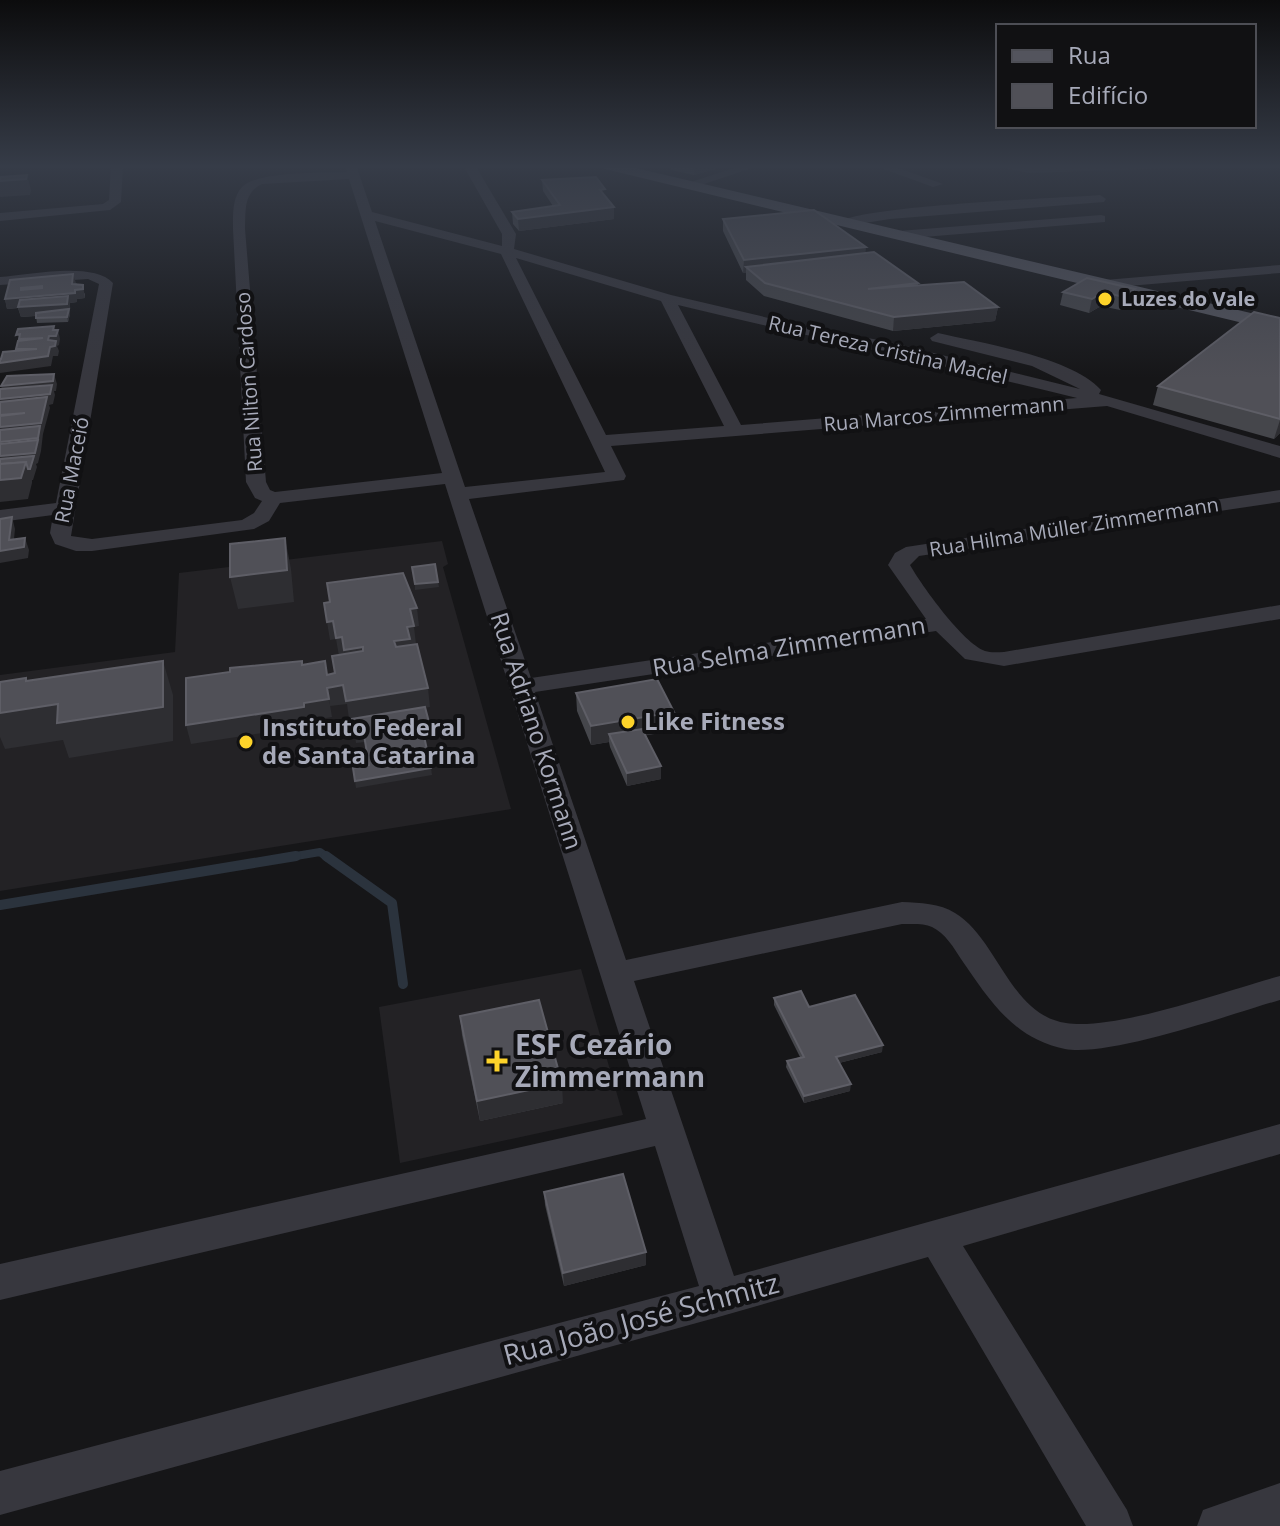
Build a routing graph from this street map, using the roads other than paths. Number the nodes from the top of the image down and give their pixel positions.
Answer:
1 (239, 236) edge
2 (374, 236) edge
3 (449, 236) edge
4 (509, 236) edge
5 (904, 236) edge
6 (506, 251) junction
7 (1280, 269) edge
8 (0, 281) edge
9 (1105, 284) junction
10 (667, 298) junction
11 (1280, 326) edge
12 (938, 338) dead end
13 (1108, 401) junction
14 (735, 430) junction
15 (602, 441) junction
16 (1280, 452) edge
17 (455, 485) junction
18 (1280, 496) edge
19 (273, 498) junction
20 (64, 508) junction
21 (0, 516) edge
22 (1280, 612) edge
23 (943, 623) junction
24 (521, 687) junction
25 (614, 974) junction
26 (1280, 988) edge
27 (666, 1129) junction
28 (1280, 1139) edge
29 (937, 1238) junction
30 (0, 1282) edge
31 (722, 1298) junction
32 (0, 1493) edge
33 (1280, 1505) edge
34 (1111, 1526) edge
35 (1219, 1526) edge

1 - 19 street, Rua Nilton Cardoso
2 - 17 street, Rua Adriano Kormann
3 - 6 street, Rua Tereza Cristina Maciel
4 - 6 street
5 - 9 main road
6 - 10 street, Rua Tereza Cristina Maciel
6 - 15 street
7 - 9 street
8 - 20 street, Rua Maceió
9 - 11 main road
10 - 13 street, Rua Tereza Cristina Maciel
10 - 14 street
12 - 13 street
13 - 14 street, Rua Marcos Zimmermann
13 - 16 street, Rua Marcos Zimmermann
14 - 15 street, Rua Marcos Zimmermann
15 - 17 street, Rua Nilton Cardoso
17 - 19 street, Rua Nilton Cardoso
17 - 24 street, Rua Adriano Kormann
18 - 23 street, Rua Hilma Müller Zimmermann
19 - 20 street, Rua Maceió
20 - 21 street
22 - 23 street, Rua Selma Zimmermann
23 - 24 street, Rua Selma Zimmermann
24 - 25 street, Rua Adriano Kormann
25 - 26 street
25 - 27 street, Rua Adriano Kormann
27 - 30 street
27 - 31 street, Rua Adriano Kormann
28 - 29 street, Rua João José Schmitz
29 - 31 street, Rua João José Schmitz
29 - 34 street
31 - 32 street, Rua João José Schmitz
33 - 35 street

